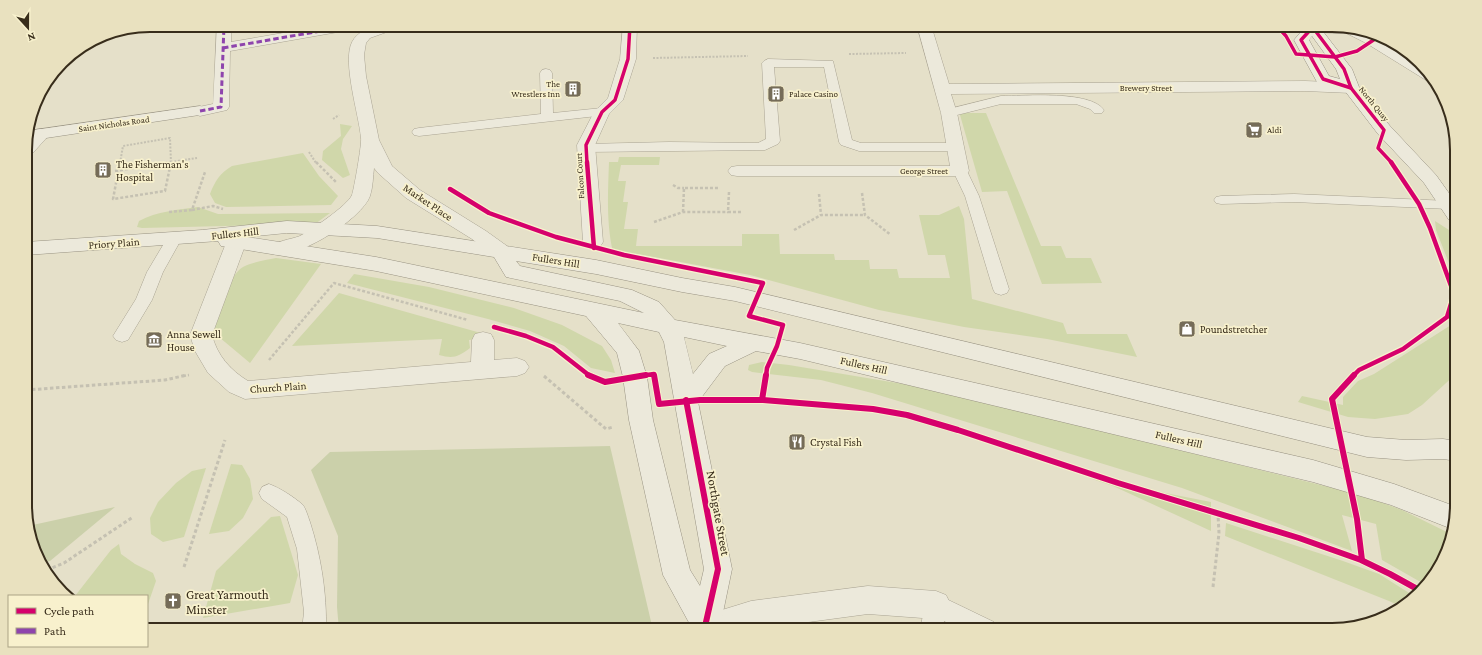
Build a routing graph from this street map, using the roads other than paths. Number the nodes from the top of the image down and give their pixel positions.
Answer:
1 (224, 32) edge
2 (315, 32) edge
3 (368, 32) edge
4 (630, 32) edge
5 (926, 32) edge
6 (1306, 32) edge
7 (1316, 32) edge
8 (1362, 36) edge
9 (223, 48) junction
10 (1419, 71) edge
11 (546, 73) dead end
12 (1351, 88) junction
13 (941, 89) junction
14 (1098, 110) dead end
15 (602, 112) junction
16 (949, 113) junction
17 (546, 117) junction
18 (419, 132) dead end
19 (34, 135) edge
20 (370, 140) junction
21 (956, 147) junction
22 (586, 148) junction
23 (737, 171) dead end
24 (960, 171) junction
25 (1221, 200) dead end
26 (1450, 208) edge
27 (1450, 211) edge
28 (322, 230) junction
29 (202, 236) junction
30 (174, 238) junction
31 (593, 242) dead end
32 (236, 243) junction
33 (280, 249) junction
34 (500, 251) junction
35 (32, 252) edge
36 (1001, 289) dead end
37 (594, 310) junction
38 (668, 326) junction
39 (122, 336) dead end
40 (483, 340) dead end
41 (756, 342) junction
42 (517, 367) dead end
43 (482, 370) junction
44 (686, 400) junction
45 (1450, 450) edge
46 (269, 493) dead end
47 (1450, 516) edge
48 (933, 617) edge
49 (314, 623) edge
50 (705, 623) edge
51 (708, 623) edge
52 (722, 623) edge
53 (957, 623) edge

1 - 9 street
2 - 9 street
3 - 20 street, Market Place
4 - 15 street, Falcon Court
5 - 13 street, George Street
6 - 12 street, North Quay
7 - 12 street, North Quay
8 - 10 lane
9 - 19 street, Saint Nicholas Road
11 - 17 lane
12 - 13 street, Brewery Street
12 - 26 street, North Quay
13 - 16 street, George Street
14 - 16 lane
15 - 17 lane
15 - 22 street, Falcon Court
16 - 21 street, George Street
17 - 18 lane
20 - 28 street, Market Place
20 - 34 street, Market Place
21 - 22 lane
21 - 24 street, George Street
22 - 31 street, Falcon Court
23 - 24 street, George Street
24 - 36 lane
25 - 27 lane
28 - 29 street, Fullers Hill
28 - 33 street, Market Place
28 - 34 street, Fullers Hill
29 - 30 street, Priory Plain
29 - 32 street, Fullers Hill
30 - 35 street, Priory Plain
30 - 39 lane
32 - 33 street, Fullers Hill
32 - 43 street, Church Plain
33 - 37 street, Fullers Hill
34 - 38 street, Northgate Street
34 - 45 street, Fullers Hill
37 - 38 street, Fullers Hill
37 - 50 street
38 - 41 street, Fullers Hill
38 - 44 street, Northgate Street
40 - 43 street
41 - 44 street
41 - 47 street, Fullers Hill
42 - 43 street, Church Plain
44 - 51 street, Northgate Street
46 - 49 lane
48 - 52 street
48 - 53 lane

